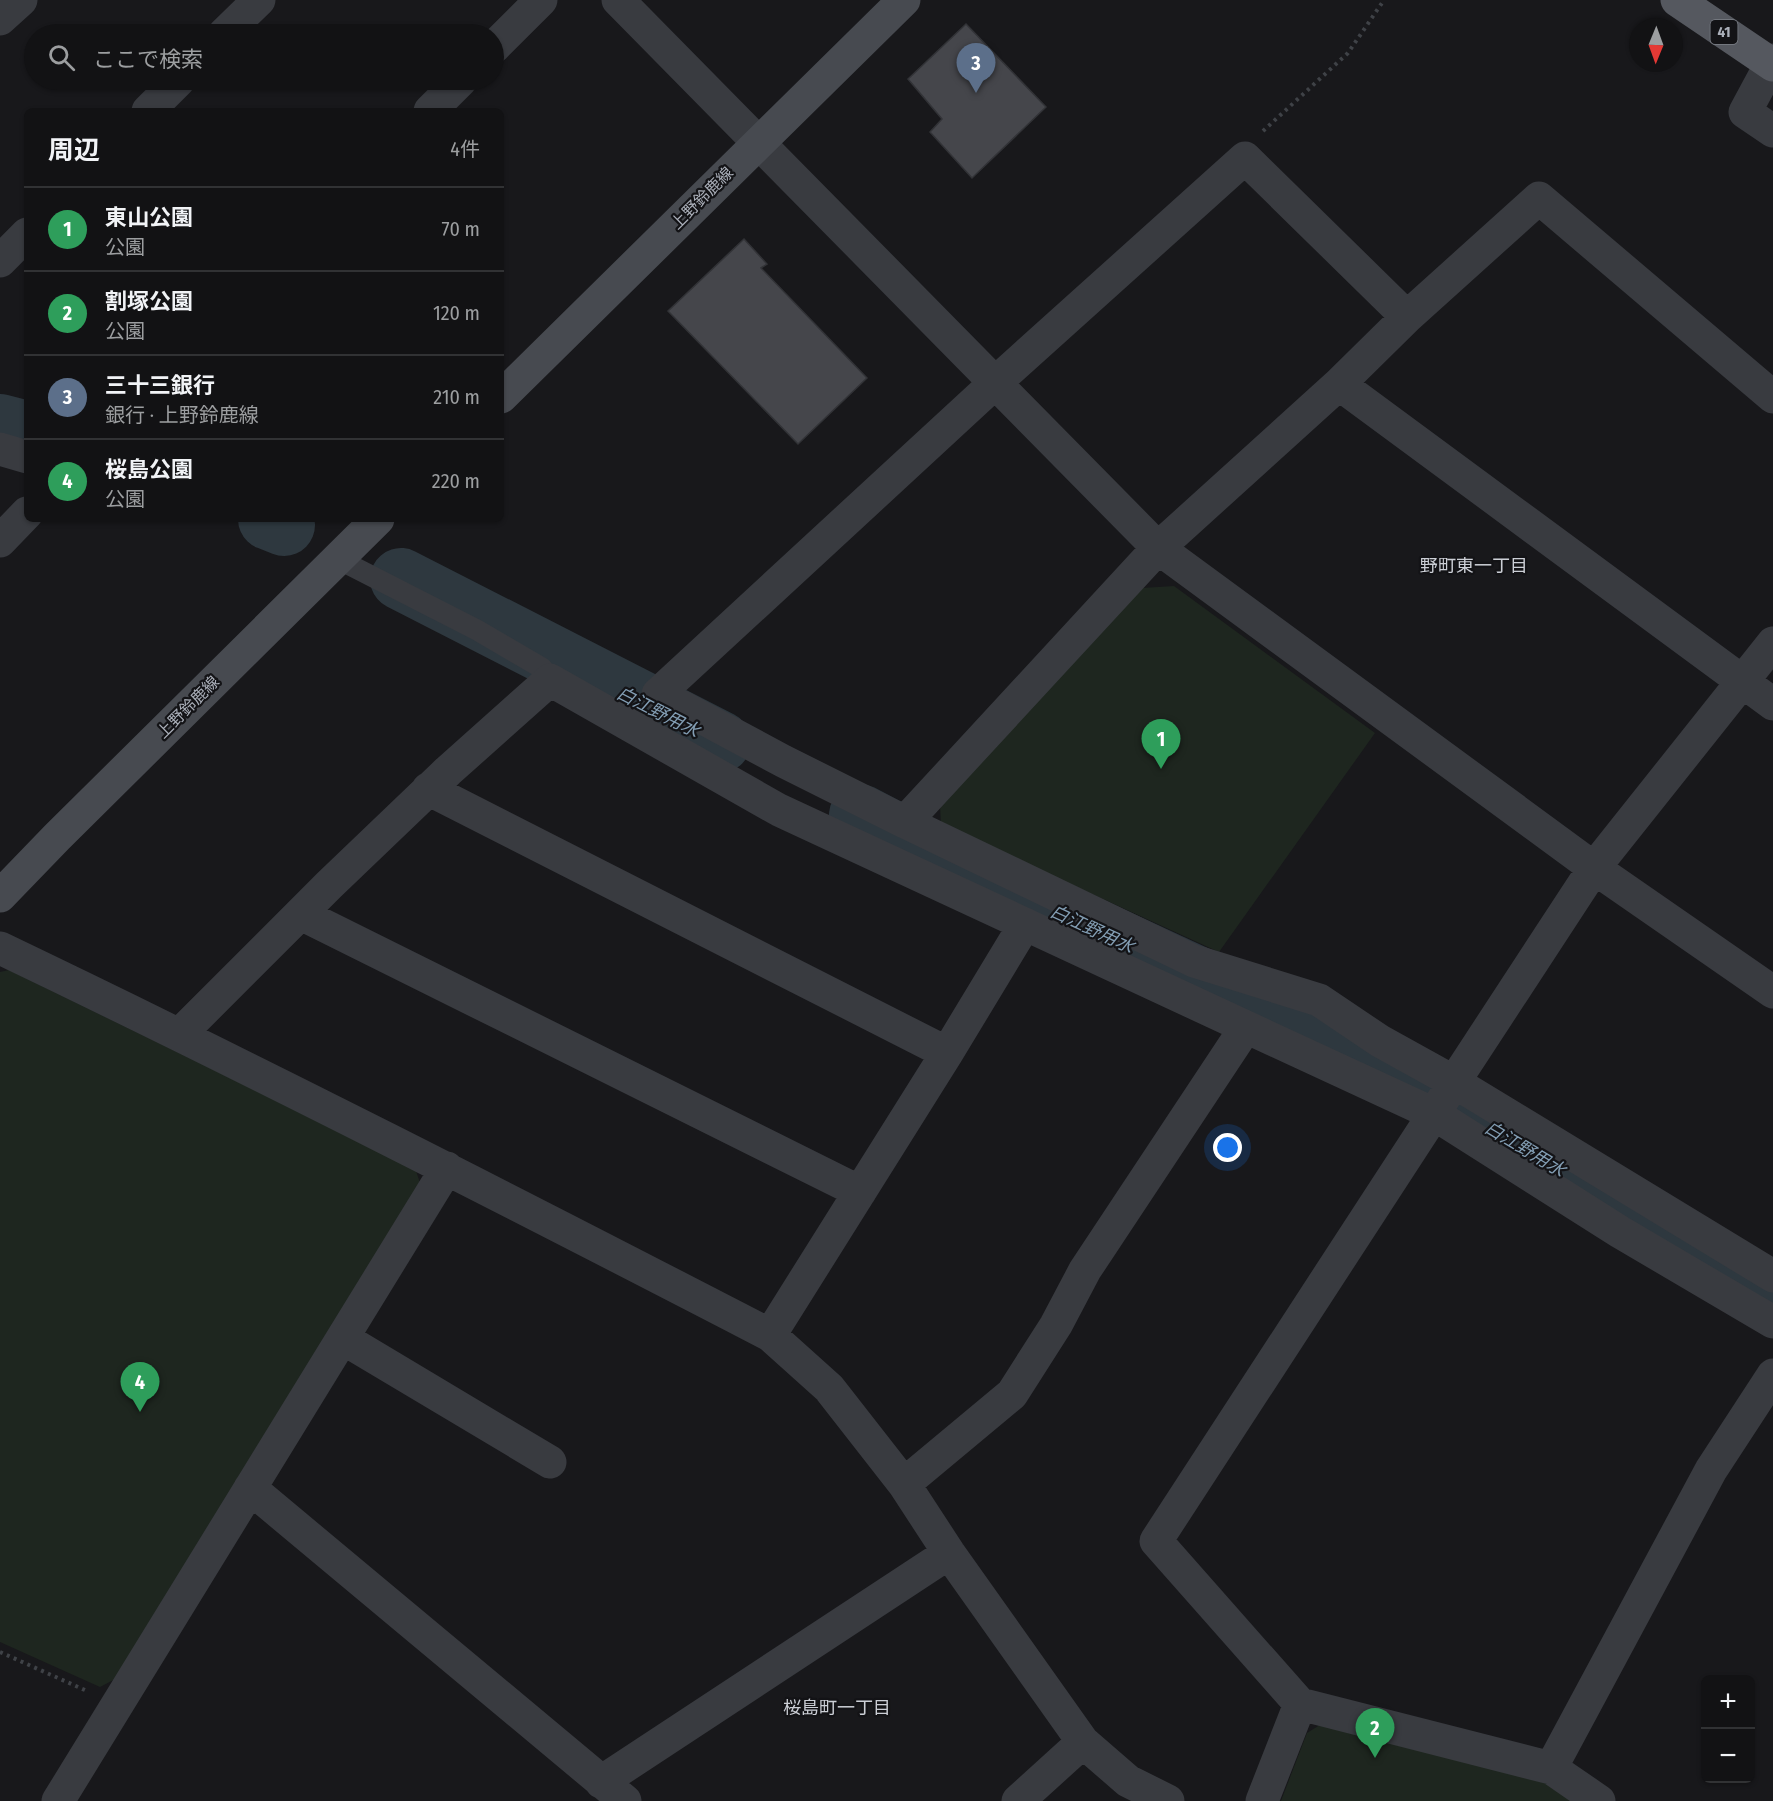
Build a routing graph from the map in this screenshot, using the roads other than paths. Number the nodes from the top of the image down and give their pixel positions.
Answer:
1 (21, 0) edge
2 (259, 0) edge
3 (541, 0) edge
4 (618, 0) edge
5 (904, 0) edge
6 (1677, 0) edge
7 (0, 19) edge
8 (234, 24) edge
9 (504, 37) edge
10 (1772, 63) edge
11 (169, 90) edge
12 (451, 90) edge
13 (151, 108) edge
14 (433, 108) edge
15 (1773, 131) edge
16 (759, 142) junction
17 (24, 237) edge
18 (0, 261) edge
19 (1407, 317) junction
20 (996, 382) junction
21 (1339, 384) junction
22 (504, 395) edge
23 (1773, 397) edge
24 (0, 449) edge
25 (24, 457) edge
26 (24, 516) edge
27 (375, 522) edge
28 (0, 541) edge
29 (1158, 548) junction
30 (338, 559) junction
31 (1773, 643) edge
32 (550, 680) junction
33 (1742, 682) junction
34 (1773, 704) edge
35 (428, 789) junction
36 (905, 822) junction
37 (1594, 868) junction
38 (0, 896) edge
39 (300, 914) junction
40 (1025, 924) junction
41 (0, 948) edge
42 (1773, 992) edge
43 (1253, 1010) junction
44 (180, 1034) junction
45 (947, 1053) junction
46 (1444, 1098) junction
47 (447, 1168) junction
48 (860, 1192) junction
49 (1773, 1276) edge
50 (1773, 1322) edge
51 (770, 1335) junction
52 (344, 1339) junction
53 (1773, 1375) edge
54 (550, 1461) dead end
55 (904, 1484) junction
56 (250, 1488) junction
57 (950, 1553) junction
58 (1300, 1704) junction
59 (1083, 1742) junction
60 (1551, 1767) junction
61 (613, 1791) edge
62 (58, 1801) edge
63 (1018, 1801) edge
64 (1168, 1801) edge
65 (1262, 1801) edge
66 (1599, 1801) edge

1 - 7 street
2 - 8 street
3 - 9 street
4 - 16 street
5 - 16 main road, 上野鈴鹿線
6 - 10 main road, 41
10 - 15 street
11 - 13 street
12 - 14 street
16 - 20 street
16 - 22 main road, 上野鈴鹿線
17 - 18 street
19 - 20 street
19 - 21 street
19 - 23 street
20 - 29 street
20 - 36 street
21 - 29 street
21 - 33 street
24 - 25 street
26 - 28 street
27 - 30 main road, 上野鈴鹿線
29 - 36 street
29 - 37 street
30 - 32 lane
30 - 38 main road, 上野鈴鹿線
31 - 33 street
32 - 35 street
32 - 40 street
33 - 34 street
33 - 37 street
35 - 39 street
35 - 45 street
36 - 43 street
37 - 42 street
37 - 46 street
39 - 44 street
39 - 48 street
40 - 43 street
40 - 45 street
41 - 44 street
43 - 46 street
43 - 46 street
43 - 55 street
44 - 47 street
45 - 48 street
46 - 49 street
46 - 50 street
46 - 58 street
47 - 51 street
47 - 52 street
48 - 51 street
51 - 55 street
52 - 54 street
52 - 56 street
53 - 60 street
55 - 57 street
56 - 61 street
56 - 62 street
57 - 59 street
57 - 61 street
58 - 60 street
58 - 65 street
59 - 63 street
59 - 64 street
60 - 66 street

